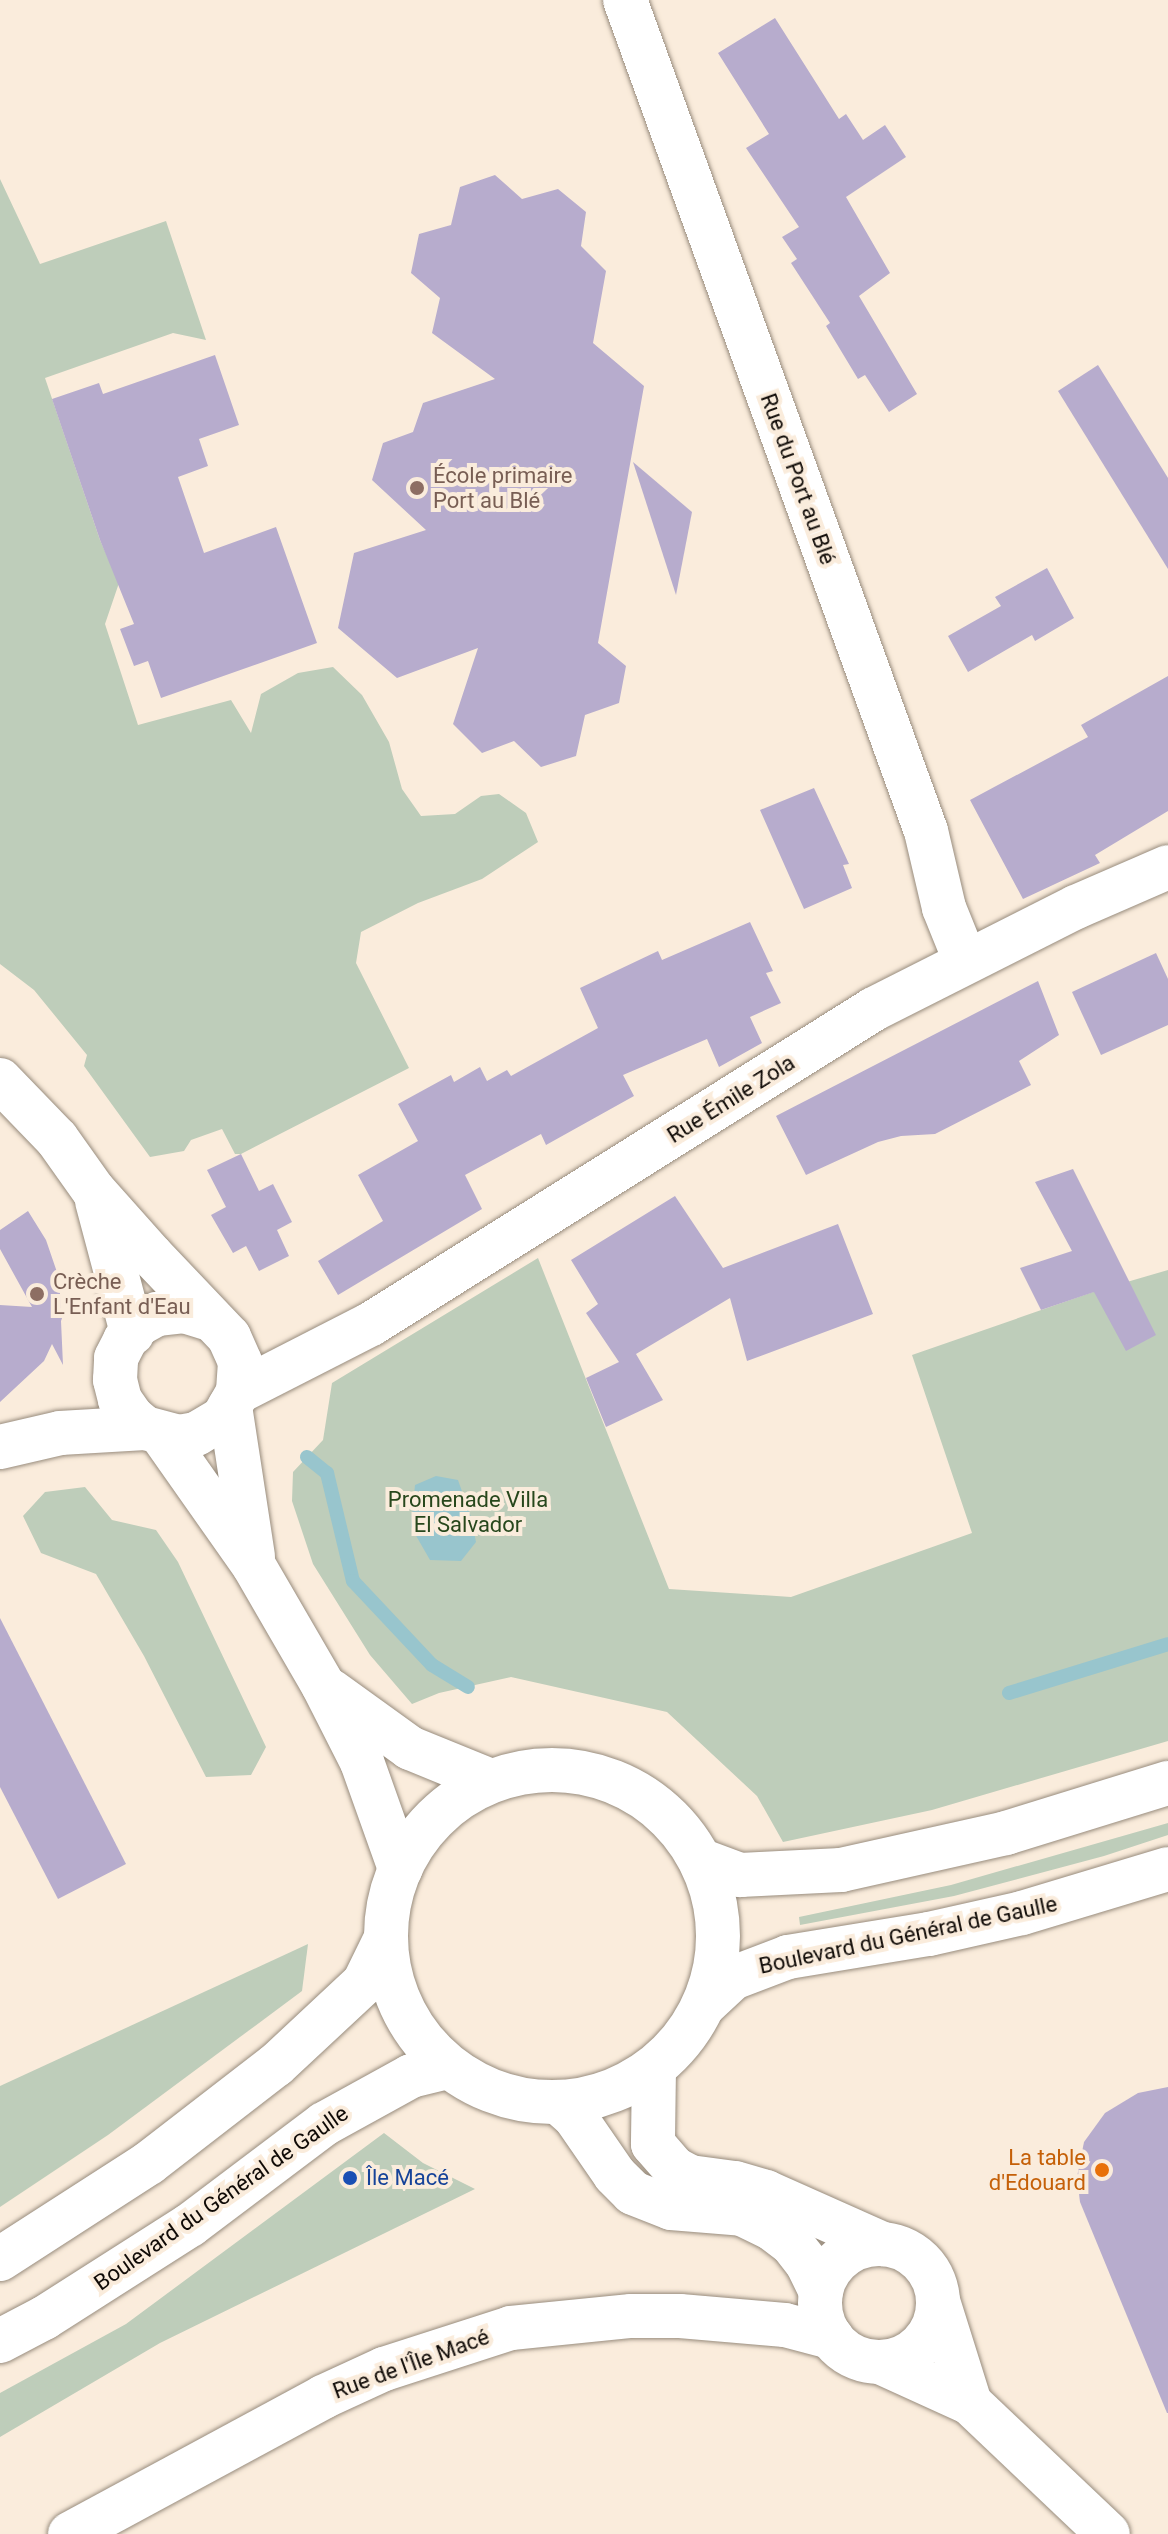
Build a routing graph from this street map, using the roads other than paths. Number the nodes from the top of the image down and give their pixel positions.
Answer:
1 (625, 0) edge
2 (1168, 867) edge
3 (965, 960) junction
4 (0, 1080) edge
5 (94, 1191) junction
6 (220, 1328) junction
7 (132, 1333) junction
8 (307, 1356) junction
9 (115, 1380) junction
10 (234, 1399) junction
11 (154, 1432) junction
12 (60, 1433) junction
13 (0, 1447) edge
14 (254, 1566) junction
15 (323, 1685) junction
16 (491, 1781) junction
17 (1168, 1783) edge
18 (700, 1860) junction
19 (400, 1869) junction
20 (1168, 1869) edge
21 (385, 1940) junction
22 (704, 2005) junction
23 (448, 2067) junction
24 (654, 2068) junction
25 (558, 2102) junction
26 (883, 2244) junction
27 (0, 2259) edge
28 (938, 2301) junction
29 (814, 2315) junction
30 (0, 2341) edge
31 (880, 2362) junction
32 (970, 2403) junction
33 (70, 2534) edge
34 (1108, 2534) edge

1 - 3 street, Rue du Port au Blé
2 - 3 street, Rue Émile Zola
3 - 8 street, Rue Émile Zola
4 - 5 street
5 - 6 street
5 - 7 street
6 - 7 street
6 - 8 street
6 - 10 street
7 - 9 street
8 - 10 street, Rue Émile Zola
9 - 11 street
9 - 12 street
10 - 11 street
10 - 14 street
11 - 12 street
11 - 14 street
12 - 13 street
14 - 15 street
15 - 16 street
15 - 19 street
16 - 18 street
16 - 19 street
17 - 18 street
18 - 22 street
19 - 21 street
20 - 22 street, Boulevard du Général de Gaulle
21 - 23 street
21 - 27 street
22 - 24 street
23 - 25 street
23 - 30 street, Boulevard du Général de Gaulle
24 - 25 street
24 - 26 street
25 - 29 street
26 - 28 street
26 - 29 street
28 - 31 street
28 - 32 street
29 - 31 street
29 - 33 street, Rue de l'Île Macé
31 - 32 street
32 - 34 street

